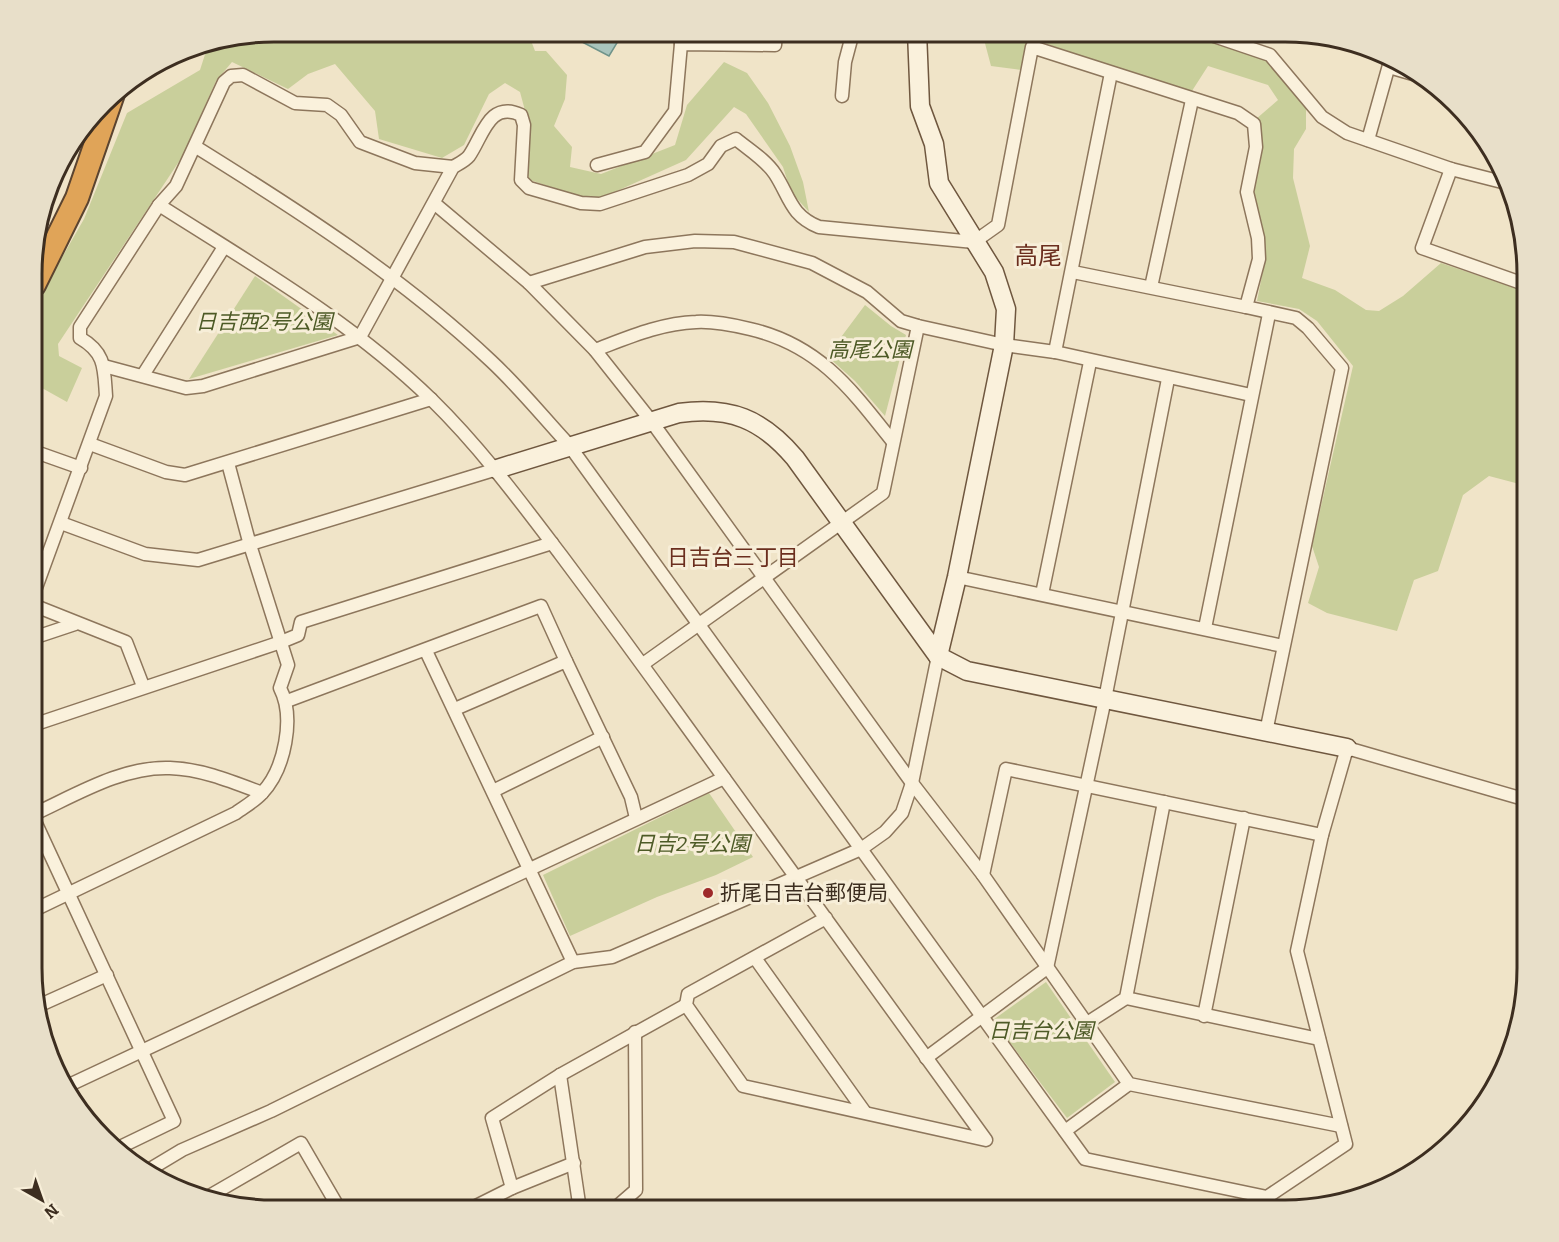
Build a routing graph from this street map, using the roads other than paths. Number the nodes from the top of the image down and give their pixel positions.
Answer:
1 (681, 42) edge
2 (735, 42) edge
3 (775, 42) edge
4 (850, 42) edge
5 (917, 42) edge
6 (1232, 42) edge
7 (1389, 67) edge
8 (1111, 73) junction
9 (842, 96) dead end
10 (1192, 99) junction
11 (106, 114) edge
12 (88, 135) edge
13 (1368, 140) junction
14 (196, 147) junction
15 (597, 165) dead end
16 (453, 167) junction
17 (1451, 169) junction
18 (1497, 181) edge
19 (434, 203) junction
20 (159, 205) junction
21 (47, 223) edge
22 (974, 242) junction
23 (224, 247) junction
24 (42, 269) edge
25 (1073, 272) junction
26 (393, 277) junction
27 (1517, 282) edge
28 (529, 283) junction
29 (1151, 287) junction
30 (1246, 307) junction
31 (1269, 314) junction
32 (918, 326) junction
33 (360, 337) junction
34 (1004, 345) junction
35 (595, 350) junction
36 (1055, 352) junction
37 (1090, 362) junction
38 (104, 366) junction
39 (143, 375) junction
40 (1168, 379) junction
41 (1251, 396) junction
42 (431, 399) junction
43 (652, 422) junction
44 (892, 442) junction
45 (90, 444) junction
46 (569, 445) junction
47 (42, 454) edge
48 (228, 463) junction
49 (81, 468) junction
50 (497, 469) junction
51 (60, 523) junction
52 (841, 524) junction
53 (552, 543) junction
54 (250, 545) junction
55 (42, 572) edge
56 (763, 577) junction
57 (957, 577) junction
58 (1042, 594) junction
59 (42, 609) edge
60 (1122, 613) junction
61 (75, 624) junction
62 (699, 624) junction
63 (1205, 628) junction
64 (42, 635) edge
65 (281, 642) junction
66 (1283, 646) junction
67 (426, 651) junction
68 (938, 656) junction
69 (566, 661) junction
70 (643, 664) junction
71 (143, 687) junction
72 (1105, 699) junction
73 (287, 701) junction
74 (455, 709) junction
75 (42, 722) edge
76 (1266, 732) junction
77 (603, 737) junction
78 (1347, 748) junction
79 (724, 778) junction
80 (912, 783) junction
81 (1086, 786) junction
82 (493, 791) junction
83 (262, 793) junction
84 (1517, 797) edge
85 (1164, 802) junction
86 (42, 811) edge
87 (636, 818) junction
88 (1244, 818) junction
89 (1322, 835) junction
90 (42, 837) edge
91 (861, 849) junction
92 (529, 869) junction
93 (983, 875) junction
94 (796, 878) junction
95 (68, 893) junction
96 (42, 906) edge
97 (826, 918) junction
98 (755, 958) junction
99 (573, 962) junction
100 (1047, 968) junction
101 (107, 975) junction
102 (1126, 998) junction
103 (45, 1003) edge
104 (686, 1005) junction
105 (1204, 1016) junction
106 (981, 1017) junction
107 (1088, 1023) junction
108 (635, 1032) junction
109 (1319, 1039) junction
110 (142, 1051) junction
111 (926, 1058) junction
112 (560, 1075) junction
113 (73, 1083) edge
114 (1129, 1084) junction
115 (864, 1112) junction
116 (1341, 1126) junction
117 (1065, 1131) junction
118 (124, 1145) edge
119 (574, 1163) junction
120 (154, 1167) edge
121 (512, 1188) junction
122 (216, 1192) edge
123 (334, 1200) edge
124 (488, 1200) edge
125 (579, 1200) edge
126 (625, 1200) edge

1 - 15 street
2 - 3 street
4 - 9 street
5 - 22 street
6 - 13 street
7 - 13 street
8 - 10 street
8 - 22 street
8 - 25 street
10 - 29 street
10 - 30 street
11 - 24 highway
12 - 21 highway
13 - 17 street
14 - 16 street
14 - 20 street
14 - 26 street
16 - 19 street
16 - 22 street
17 - 18 street
17 - 27 street
19 - 26 street
19 - 28 street
20 - 23 street
20 - 38 street
22 - 34 street
23 - 33 street
23 - 39 street
25 - 29 street
25 - 36 street
26 - 33 street
26 - 46 street
28 - 32 street
28 - 35 street
29 - 30 street
30 - 31 street
31 - 41 street
31 - 66 street
32 - 34 street
32 - 44 street
33 - 39 street
33 - 42 street
34 - 36 street
34 - 57 street
35 - 43 street
35 - 44 street
36 - 37 street
37 - 40 street
37 - 58 street
38 - 39 street
38 - 45 street
40 - 41 street
40 - 60 street
41 - 63 street
42 - 48 street
42 - 50 street
43 - 46 street
43 - 52 street
43 - 56 street
44 - 52 street
45 - 48 street
45 - 49 street
46 - 50 street
46 - 62 street
47 - 49 street
48 - 54 street
49 - 51 street
50 - 53 street
50 - 54 street
51 - 54 street
51 - 55 street
52 - 56 street
52 - 68 street
53 - 65 street
53 - 70 street
54 - 65 street
56 - 62 street
56 - 80 street
57 - 58 street
57 - 68 street
58 - 60 street
59 - 61 street
60 - 63 street
60 - 72 street
61 - 64 street
61 - 71 street
62 - 70 street
62 - 91 street
63 - 66 street
65 - 71 street
65 - 73 street
66 - 76 street
67 - 69 street
67 - 73 street
67 - 74 street
68 - 72 street
68 - 80 street
69 - 74 street
69 - 77 street
70 - 79 street
71 - 75 street
72 - 76 street
72 - 81 street
73 - 83 street
74 - 82 street
76 - 78 street
77 - 82 street
77 - 87 street
78 - 84 street
78 - 89 street
79 - 87 street
79 - 94 street
80 - 91 street
80 - 93 street
81 - 85 street
81 - 93 street
81 - 100 street
82 - 92 street
83 - 86 street
83 - 95 street
85 - 88 street
85 - 102 street
87 - 92 street
88 - 89 street
88 - 105 street
89 - 109 street
90 - 95 street
91 - 94 street
91 - 106 street
92 - 99 street
92 - 110 street
93 - 100 street
94 - 97 street
94 - 99 street
95 - 96 street
95 - 101 street
97 - 98 street
97 - 111 street
98 - 104 street
98 - 115 street
99 - 120 street
100 - 106 street
100 - 107 street
101 - 103 street
101 - 110 street
102 - 105 street
102 - 107 street
104 - 108 street
104 - 115 street
105 - 109 street
106 - 111 street
106 - 117 street
107 - 114 street
108 - 112 street
108 - 126 street
109 - 116 street
110 - 113 street
110 - 118 street
111 - 115 street
112 - 119 street
112 - 121 street
114 - 116 street
114 - 117 street
116 - 117 street
119 - 121 street
119 - 125 street
121 - 124 street
122 - 123 street

